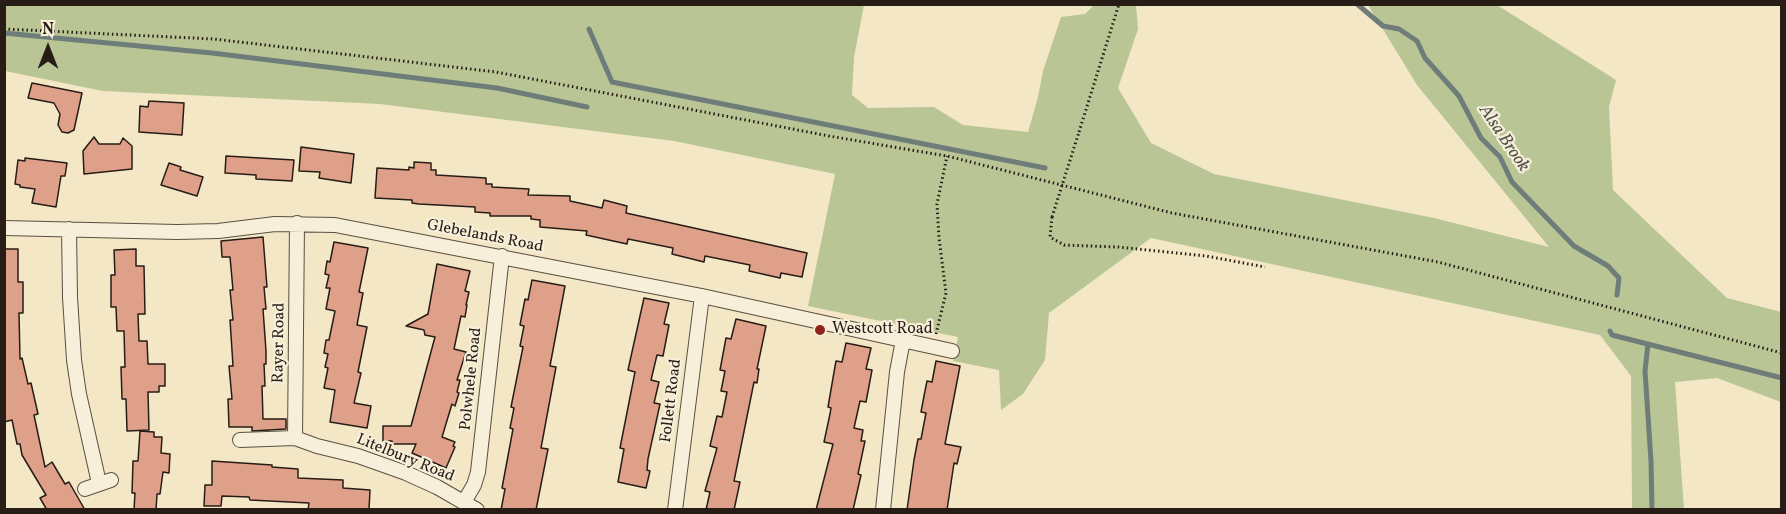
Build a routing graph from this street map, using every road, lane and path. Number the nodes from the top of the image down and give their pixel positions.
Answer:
1 (1119, 4) edge
2 (4, 29) edge
3 (947, 156) junction
4 (297, 223) junction
5 (4, 228) edge
6 (69, 230) junction
7 (502, 256) junction
8 (1265, 267) dead end
9 (702, 296) junction
10 (903, 340) junction
11 (933, 346) junction
12 (952, 351) dead end
13 (1782, 353) edge
14 (295, 438) junction
15 (240, 440) dead end
16 (85, 489) dead end
17 (464, 502) junction
18 (477, 510) edge
19 (675, 510) edge
20 (883, 510) edge

1 - 8 path, bridge
2 - 3 path
3 - 11 path
3 - 13 path
4 - 6 street, Glebelands Road
4 - 7 street, Glebelands Road
4 - 14 street, Rayer Road
5 - 6 street, Glebelands Road
6 - 16 street
7 - 9 street, Glebelands Road
7 - 17 street, Polwhele Road
9 - 10 street, Glebelands Road
9 - 19 street, Follett Road
10 - 11 street, Glebelands Road
10 - 20 street
11 - 12 street, Glebelands Road
14 - 15 street
14 - 17 street, Litelbury Road
17 - 18 street, Litelbury Road

